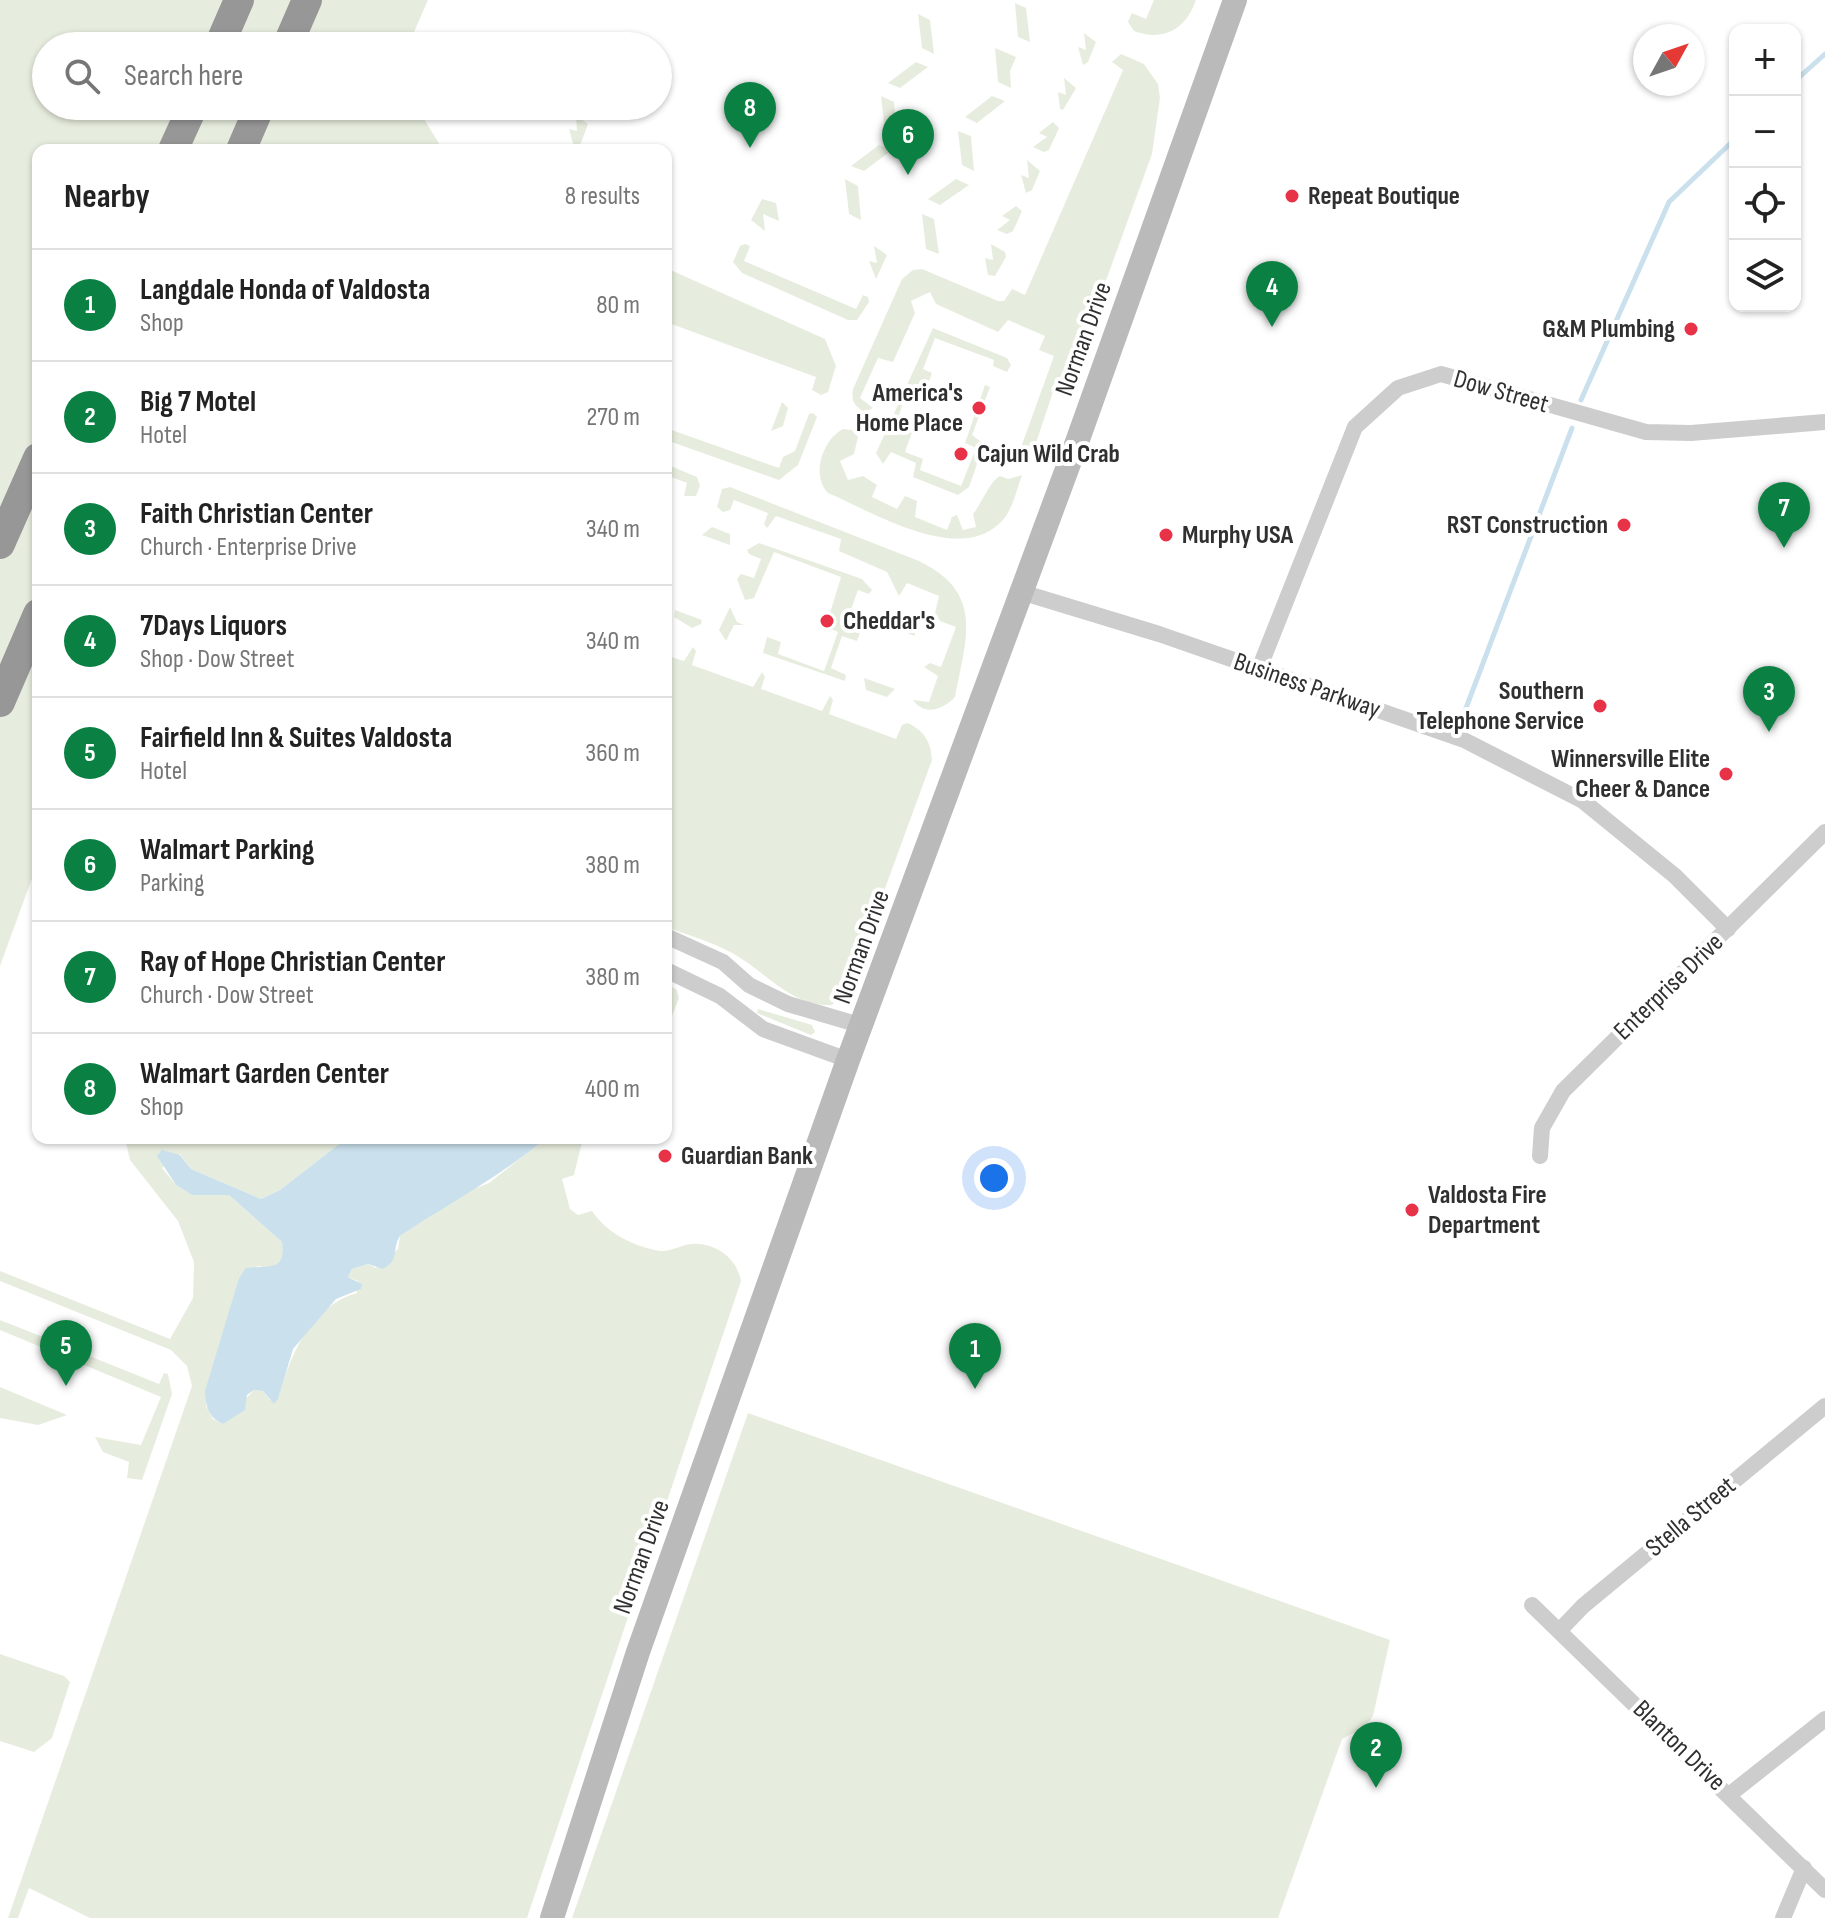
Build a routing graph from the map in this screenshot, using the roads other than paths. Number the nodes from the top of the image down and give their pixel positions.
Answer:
1 (239, 0) edge
2 (307, 0) edge
3 (1235, 0) edge
4 (225, 32) edge
5 (293, 32) edge
6 (187, 120) edge
7 (254, 120) edge
8 (176, 144) edge
9 (244, 144) edge
10 (1825, 422) edge
11 (32, 472) edge
12 (0, 544) edge
13 (1021, 592) junction
14 (32, 628) edge
15 (1259, 669) junction
16 (0, 702) edge
17 (1825, 832) edge
18 (1728, 929) junction
19 (672, 939) edge
20 (672, 973) edge
21 (863, 1026) junction
22 (848, 1060) junction
23 (1540, 1156) dead end
24 (1825, 1406) edge
25 (1532, 1605) dead end
26 (1560, 1630) junction
27 (1825, 1719) edge
28 (1729, 1795) junction
29 (1804, 1868) junction
30 (1825, 1890) edge
31 (552, 1918) edge
32 (1783, 1918) edge

1 - 4 highway
2 - 5 highway
3 - 13 street, Norman Drive
6 - 8 highway
7 - 9 highway
10 - 15 street, Dow Street
11 - 12 highway
13 - 15 street, Business Parkway
13 - 21 street, Norman Drive
14 - 16 highway
15 - 18 street, Business Parkway
17 - 18 street, Enterprise Drive
18 - 23 street, Enterprise Drive
19 - 21 street
20 - 22 street
21 - 22 street, Norman Drive
22 - 31 street, Norman Drive
24 - 26 street, Stella Street
25 - 26 street, Blanton Drive
26 - 28 street, Blanton Drive
27 - 28 street
28 - 29 street, Blanton Drive
29 - 30 street, Blanton Drive
29 - 32 street

